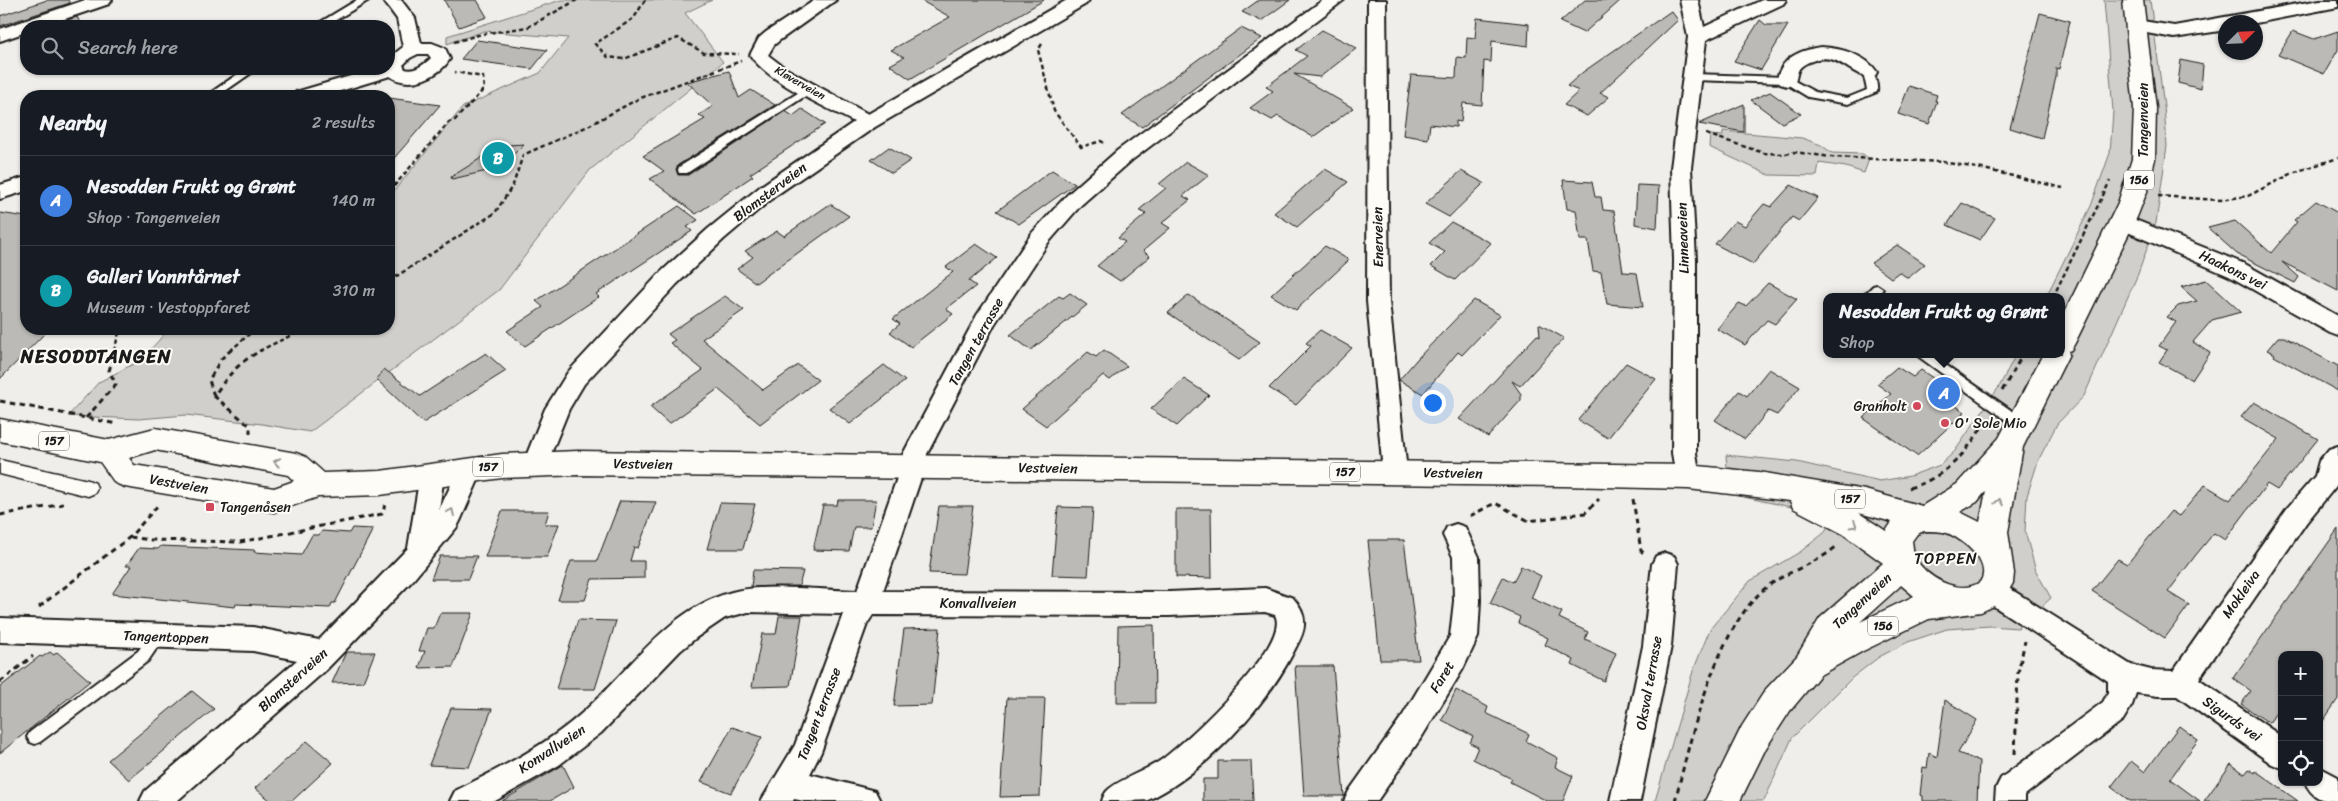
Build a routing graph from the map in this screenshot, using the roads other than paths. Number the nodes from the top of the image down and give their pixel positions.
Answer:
1 (103, 0) edge
2 (364, 0) edge
3 (827, 0) edge
4 (1080, 0) edge
5 (1335, 0) edge
6 (1377, 0) edge
7 (1689, 0) edge
8 (1777, 0) edge
9 (2133, 0) edge
10 (397, 1) edge
11 (2338, 2) edge
12 (2263, 16) edge
13 (44, 20) edge
14 (329, 20) edge
15 (2218, 25) edge
16 (2136, 26) junction
17 (20, 28) edge
18 (0, 35) edge
19 (1697, 37) junction
20 (413, 50) junction
21 (395, 64) edge
22 (395, 70) edge
23 (1868, 72) joint
24 (243, 75) edge
25 (374, 75) edge
26 (1693, 77) junction
27 (1787, 80) junction
28 (809, 89) junction
29 (220, 90) edge
30 (323, 90) edge
31 (868, 122) junction
32 (683, 170) dead end
33 (20, 186) edge
34 (0, 192) edge
35 (2122, 222) junction
36 (2338, 327) edge
37 (2065, 337) edge
38 (1925, 358) edge
39 (2054, 358) edge
40 (0, 430) edge
41 (2015, 435) junction
42 (109, 452) junction
43 (535, 464) junction
44 (0, 467) edge
45 (911, 467) junction
46 (471, 469) junction
47 (1395, 472) junction
48 (2334, 474) edge
49 (432, 475) junction
50 (1688, 477) junction
51 (318, 485) junction
52 (88, 488) dead end
53 (1778, 488) junction
54 (1923, 518) junction
55 (1456, 536) road end
56 (421, 549) junction
57 (1901, 561) junction
58 (1665, 564) road end
59 (1995, 579) junction
60 (1963, 601) junction
61 (866, 602) junction
62 (3, 632) edge
63 (158, 636) junction
64 (324, 653) junction
65 (1808, 666) junction
66 (2122, 675) junction
67 (2182, 684) junction
68 (35, 737) dead end
69 (2278, 751) edge
70 (782, 792) edge
71 (2010, 794) edge
72 (155, 801) edge
73 (465, 801) edge
74 (866, 801) edge
75 (1117, 801) edge
76 (1359, 801) edge
77 (1625, 801) edge
78 (1722, 801) edge

1 - 13 street
2 - 14 lane
3 - 28 street, Kløverveien
4 - 31 street, Blomsterveien
5 - 45 street, Tangen terrasse
6 - 47 street, Enerveien
7 - 19 street, Linneaveien
8 - 19 street
9 - 16 main road, Tangenveien / 156
10 - 20 street
11 - 12 street
15 - 16 street
16 - 35 main road, Tangenveien / 156
17 - 18 street
19 - 26 street, Linneaveien
20 - 21 street
20 - 22 street
23 - 27 street
23 - 27 lane
24 - 29 lane
25 - 30 street
26 - 27 lane
26 - 50 street, Linneaveien
28 - 31 street, Kløverveien
28 - 32 lane
31 - 43 street, Blomsterveien
33 - 34 street
35 - 36 street, Haakons vei
35 - 37 main road, Tangenveien / 156
38 - 41 lane
39 - 41 main road
40 - 42 main road, 157
41 - 54 main road
59 -> 41 main road
51 -> 42 main road, 157
42 - 51 main road, Vestveien / 157
43 - 45 main road, Vestveien / 157
43 - 46 main road, Vestveien / 157
44 - 52 street
45 - 47 main road, Vestveien / 157
45 - 61 street, Tangen terrasse
46 - 49 main road, Vestveien / 157
56 -> 46 street, Blomsterveien
47 - 50 main road, Vestveien / 157
48 - 67 street, Mokleiva
49 - 51 main road, Vestveien / 157
49 - 56 street, Blomsterveien
50 - 53 main road, Vestveien / 157
53 - 54 main road, Vestveien / 157
53 -> 57 main road, Vestveien / 157
54 - 57 main road
54 - 59 main road
55 - 76 street, Faret
56 - 64 street, Blomsterveien
57 - 60 main road, 156
57 - 65 main road, Tangenveien / 156
58 - 77 street, Oksval terrasse
59 - 60 main road, 156
59 - 66 street
60 - 65 main road, Tangenveien / 156
61 - 70 street, Tangen terrasse
61 - 73 street, Konvallveien
61 - 75 street, Konvallveien
62 - 63 street, Tangentoppen
63 - 64 street, Tangentoppen
63 - 68 lane
64 - 72 street, Blomsterveien
65 - 78 main road, Tangenveien / 156
66 - 67 street
66 - 71 street
67 - 69 street, Sigurds vei
70 - 74 street

